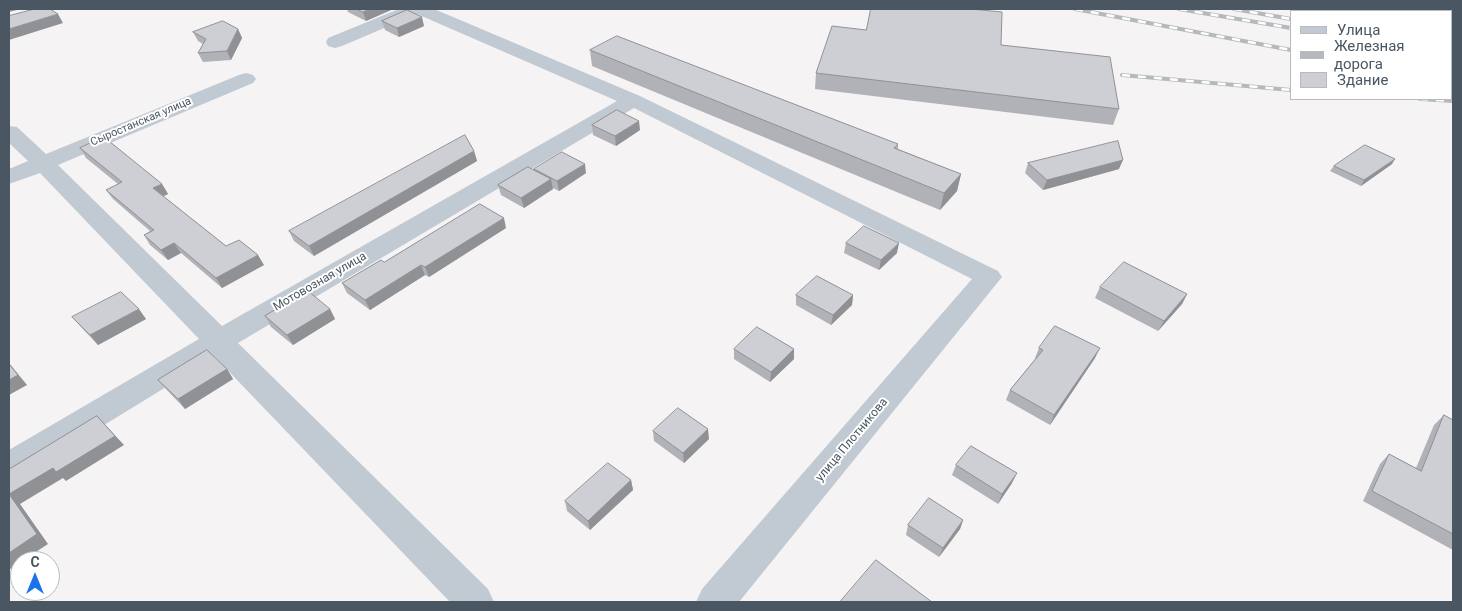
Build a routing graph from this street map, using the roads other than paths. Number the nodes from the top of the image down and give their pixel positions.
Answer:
1 (414, 9) edge
2 (420, 9) edge
3 (335, 42) dead end
4 (246, 79) dead end
5 (633, 100) junction
6 (9, 132) edge
7 (43, 163) junction
8 (9, 177) edge
9 (219, 341) junction
10 (9, 466) edge
11 (475, 602) edge
12 (715, 602) edge

1 - 3 street
2 - 5 street
4 - 7 street, Сыростанская улица
5 - 9 street, Мотовозная улица
5 - 12 street, улица Плотникова
6 - 7 street
7 - 8 street, Сыростанская улица
7 - 9 street
9 - 10 street, Мотовозная улица
9 - 11 street

